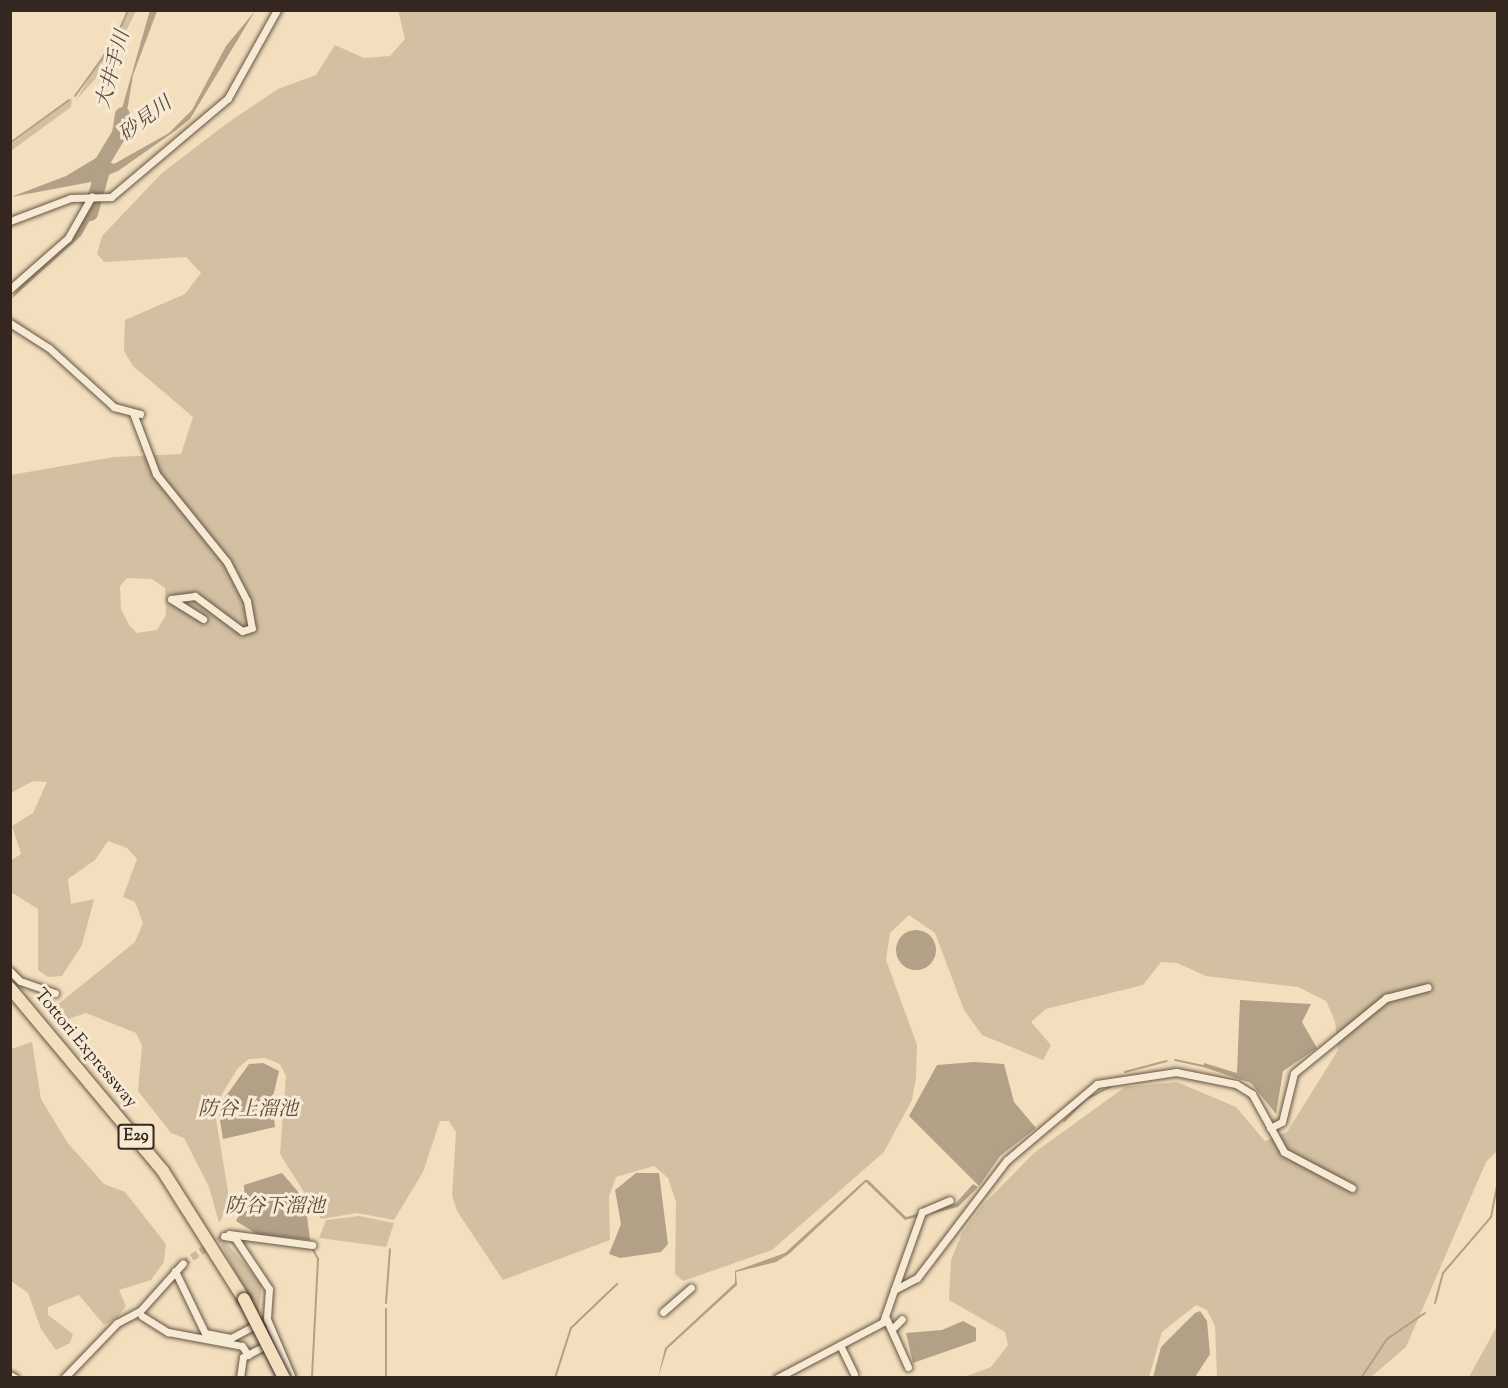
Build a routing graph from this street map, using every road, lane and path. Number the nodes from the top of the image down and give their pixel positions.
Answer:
1 (277, 10) edge
2 (93, 196) junction
3 (10, 221) edge
4 (10, 289) edge
5 (10, 322) edge
6 (203, 619) dead end
7 (10, 971) edge
8 (1428, 987) dead end
9 (10, 988) edge
10 (55, 993) dead end
11 (10, 997) edge
12 (1270, 1128) junction
13 (1352, 1188) dead end
14 (950, 1200) dead end
15 (312, 1245) dead end
16 (183, 1263) tunnel mouth
17 (175, 1271) junction
18 (691, 1288) dead end
19 (894, 1290) junction
20 (242, 1300) junction
21 (663, 1312) dead end
22 (142, 1316) dead end
23 (885, 1316) junction
24 (267, 1319) junction
25 (902, 1319) dead end
26 (894, 1327) junction
27 (276, 1340) junction
28 (840, 1346) junction
29 (248, 1355) junction
30 (908, 1367) dead end
31 (854, 1374) dead end
32 (10, 1375) edge
33 (15, 1377) edge
34 (64, 1377) edge
35 (240, 1377) edge
36 (278, 1377) edge
37 (284, 1377) edge
38 (292, 1377) edge
39 (777, 1377) edge

1 - 2 street
2 - 3 street
2 - 4 street
5 - 6 street
7 - 10 street
8 - 12 street
9 - 20 highway, Tottori Expressway / E29
11 - 20 highway, Tottori Expressway / E29
12 - 13 street
12 - 19 street
14 - 19 street
15 - 24 street
16 - 17 street
17 - 24 street
17 - 34 street
18 - 21 street
19 - 23 street
20 - 36 highway, Tottori Expressway / E29
20 - 37 highway, Tottori Expressway / E29, bridge
22 - 29 street
23 - 26 street
23 - 28 street
24 - 27 street
25 - 26 street
26 - 30 street
27 - 29 street
27 - 38 street
28 - 31 street
28 - 39 street
29 - 35 street
32 - 33 street

